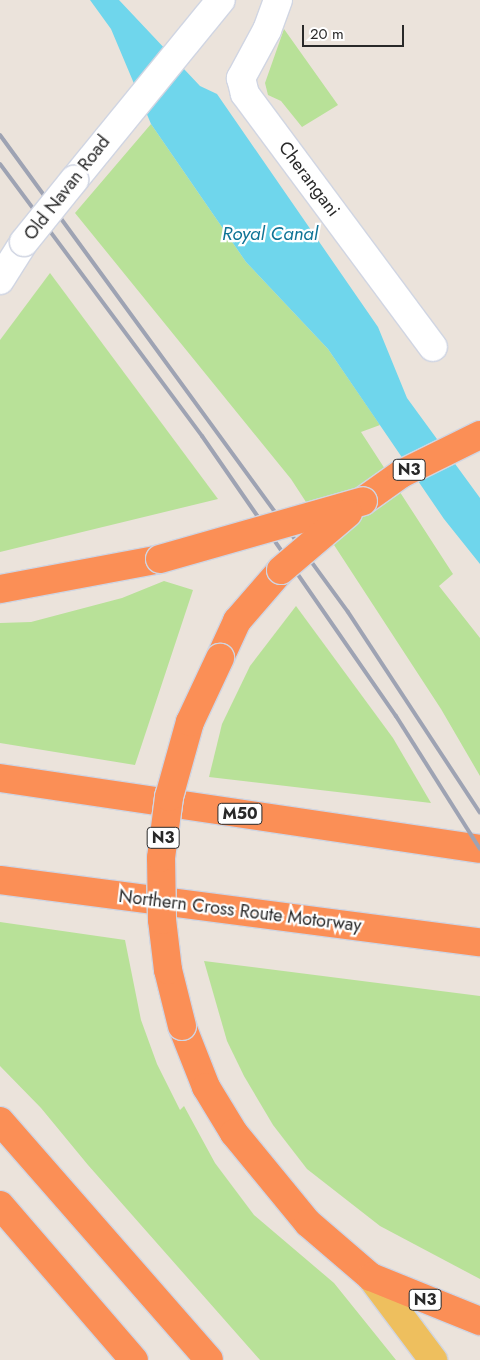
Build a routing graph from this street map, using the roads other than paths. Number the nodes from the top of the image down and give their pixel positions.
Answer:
1 (220, 0) edge
2 (278, 0) edge
3 (0, 280) edge
4 (434, 347) dead end
5 (469, 440) edge
6 (363, 501) junction
7 (0, 589) edge
8 (0, 778) edge
9 (480, 849) edge
10 (0, 880) edge
11 (480, 942) edge
12 (0, 1121) edge
13 (0, 1205) edge
14 (371, 1277) junction
15 (480, 1321) edge
16 (128, 1355) edge
17 (209, 1360) edge
18 (433, 1360) edge

1 - 3 street, Old Navan Road, bridge
2 - 4 street, Cherangani
5 - 6 highway, N3
6 - 7 highway, bridge
6 - 14 highway, N3, bridge
8 - 9 highway, M50
10 - 11 highway, Northern Cross Route Motorway
12 - 17 highway
13 - 16 highway
14 - 15 highway, N3
14 - 18 main road

